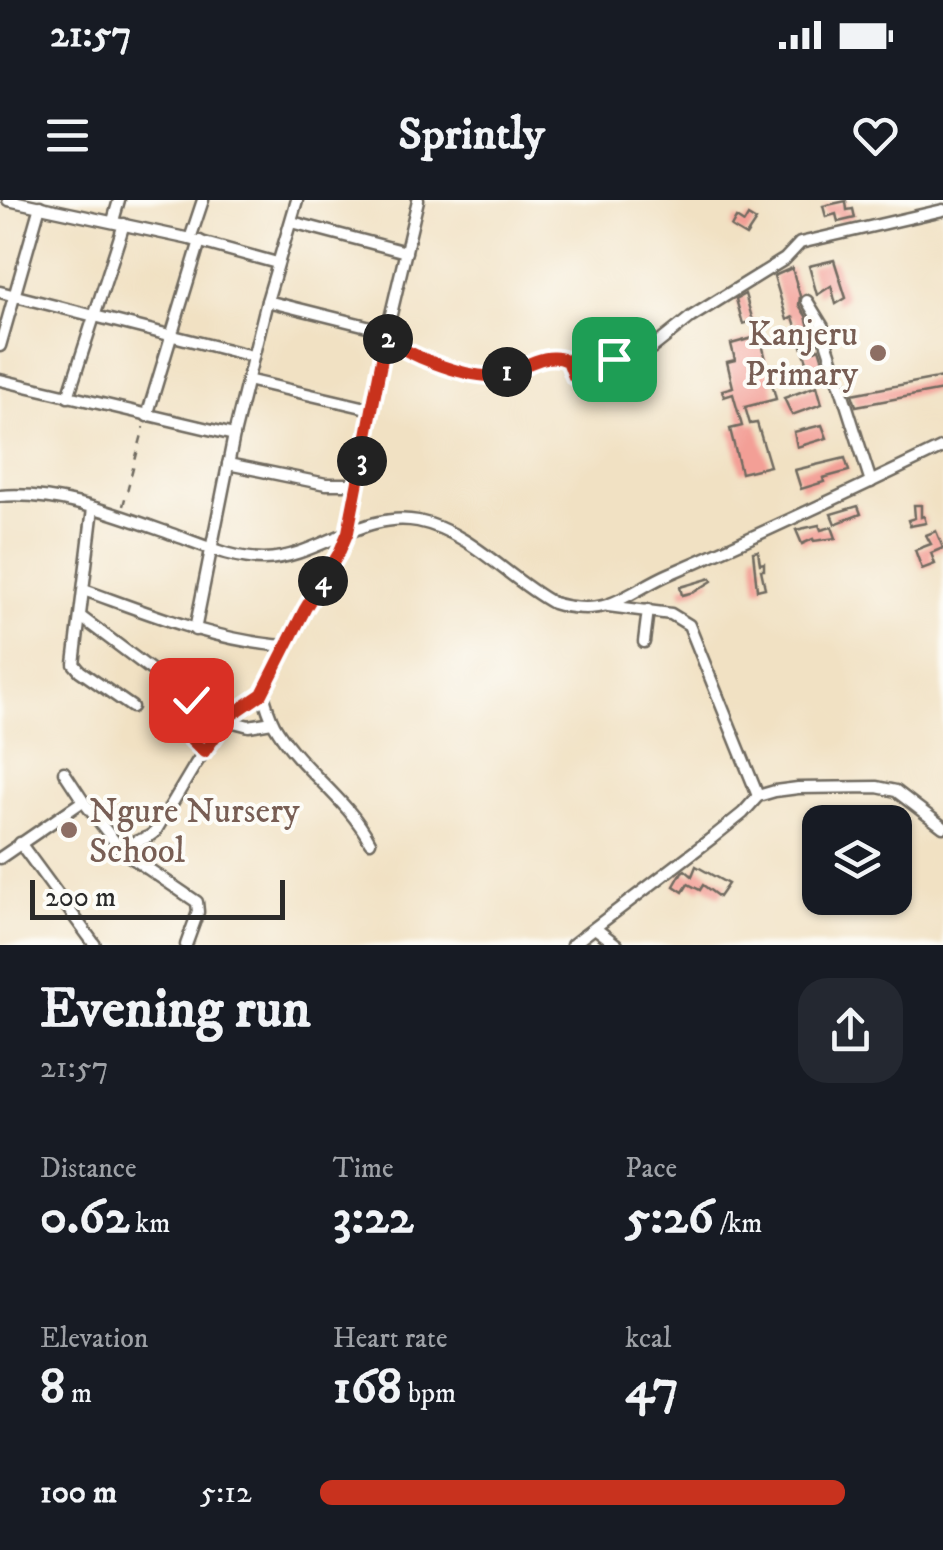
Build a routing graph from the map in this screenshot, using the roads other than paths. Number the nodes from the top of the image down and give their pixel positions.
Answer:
1 (8, 200) edge
2 (119, 200) edge
3 (202, 200) edge
4 (297, 200) edge
5 (418, 200) edge
6 (35, 203) edge
7 (943, 210) edge
8 (292, 222) junction
9 (119, 223) junction
10 (195, 240) junction
11 (406, 252) junction
12 (277, 263) junction
13 (0, 292) edge
14 (14, 296) junction
15 (267, 301) junction
16 (807, 301) dead end
17 (95, 317) junction
18 (386, 334) junction
19 (171, 336) junction
20 (0, 346) edge
21 (252, 356) junction
22 (0, 380) edge
23 (247, 380) junction
24 (68, 397) junction
25 (372, 409) junction
26 (148, 416) junction
27 (234, 435) junction
28 (943, 448) edge
29 (228, 464) junction
30 (871, 482) junction
31 (357, 484) junction
32 (0, 496) edge
33 (93, 508) junction
34 (348, 532) junction
35 (210, 548) junction
36 (84, 590) junction
37 (606, 606) junction
38 (648, 610) junction
39 (80, 617) junction
40 (195, 630) junction
41 (644, 642) dead end
42 (286, 646) junction
43 (262, 694) junction
44 (132, 707) dead end
45 (226, 720) junction
46 (272, 722) junction
47 (204, 752) junction
48 (64, 772) dead end
49 (758, 796) junction
50 (82, 800) junction
51 (943, 827) edge
52 (370, 842) dead end
53 (20, 843) junction
54 (120, 848) junction
55 (0, 858) edge
56 (594, 928) junction
57 (95, 945) edge
58 (186, 945) edge
59 (572, 945) edge
60 (617, 945) edge

1 - 6 street
2 - 9 street
3 - 10 street
4 - 8 street
5 - 11 street
6 - 9 street
6 - 14 street
7 - 18 street
8 - 11 street
8 - 12 street
9 - 10 street
9 - 17 street
10 - 12 street
10 - 19 street
11 - 18 street
12 - 15 street
13 - 14 street
14 - 17 street
14 - 20 street
15 - 18 street
15 - 21 street
16 - 30 street
17 - 19 street
17 - 24 street
18 - 25 street
19 - 21 street
19 - 26 street
21 - 23 street
22 - 24 street
23 - 25 street
23 - 27 street
24 - 26 street
25 - 31 street
26 - 27 street
27 - 29 street
28 - 30 street
29 - 31 street
29 - 35 street
30 - 37 street
31 - 34 street
32 - 33 street
33 - 35 street
33 - 36 street
34 - 35 street
34 - 37 street
34 - 42 street
35 - 40 street
36 - 39 street
36 - 40 street
37 - 38 street
38 - 41 street
38 - 49 street
39 - 44 street
39 - 47 street
40 - 42 street
42 - 43 street
43 - 45 street
43 - 46 street
45 - 46 street
45 - 47 street
46 - 52 street
47 - 54 street
48 - 50 street
49 - 51 street
49 - 56 street
50 - 53 street
50 - 54 street
53 - 55 street
53 - 57 street
54 - 58 street
56 - 59 street
56 - 60 street

